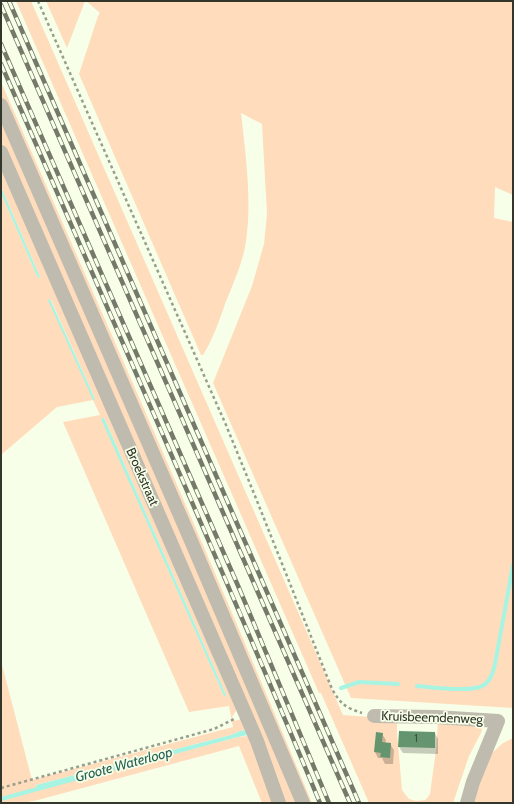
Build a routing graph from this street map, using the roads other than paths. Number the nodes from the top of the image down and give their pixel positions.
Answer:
1 (1, 105) edge
2 (1, 152) edge
3 (374, 716) road end
4 (279, 803) edge
5 (303, 803) edge
6 (467, 803) edge

1 - 5 street
2 - 4 street, Broekstraat
3 - 6 street, Kruisbeemdenweg

